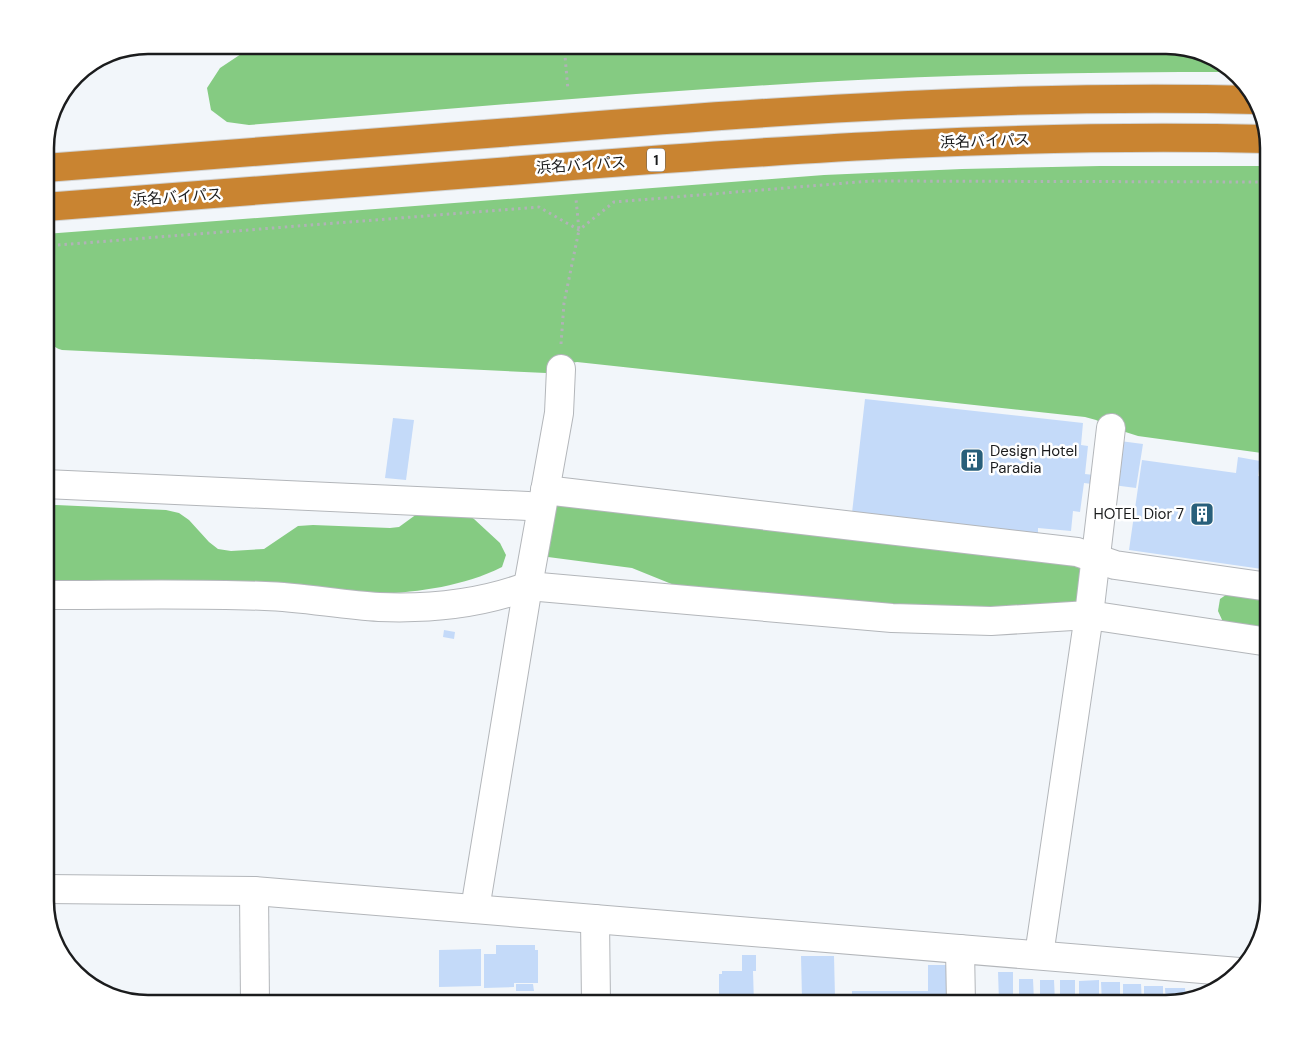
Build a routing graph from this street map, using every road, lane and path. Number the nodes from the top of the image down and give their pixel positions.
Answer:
1 (565, 54) edge
2 (568, 90) dead end
3 (1247, 100) edge
4 (1260, 139) edge
5 (54, 167) edge
6 (1260, 182) edge
7 (576, 199) dead end
8 (54, 206) edge
9 (579, 230) junction
10 (54, 245) edge
11 (562, 369) joint
12 (1112, 428) dead end
13 (54, 484) edge
14 (543, 500) junction
15 (1096, 559) junction
16 (528, 586) junction
17 (1260, 586) edge
18 (54, 595) edge
19 (1089, 615) junction
20 (1260, 641) edge
21 (54, 889) edge
22 (254, 891) junction
23 (475, 909) junction
24 (595, 919) junction
25 (960, 949) junction
26 (1039, 955) junction
27 (1229, 971) edge
28 (255, 995) edge
29 (596, 995) edge
30 (961, 995) edge

1 - 2 path
3 - 5 highway
4 - 8 highway, 浜名バイパス / 1
6 - 9 path
7 - 9 path
9 - 10 path
9 - 11 path
11 - 14 street
12 - 15 street
13 - 14 street
14 - 15 street
14 - 16 street
15 - 17 street
15 - 19 street
16 - 18 street
16 - 19 street
16 - 23 street
19 - 20 street
19 - 26 street
21 - 22 street
22 - 23 street
22 - 28 street
23 - 24 street
24 - 25 street
24 - 29 street
25 - 26 street
25 - 30 street
26 - 27 street

